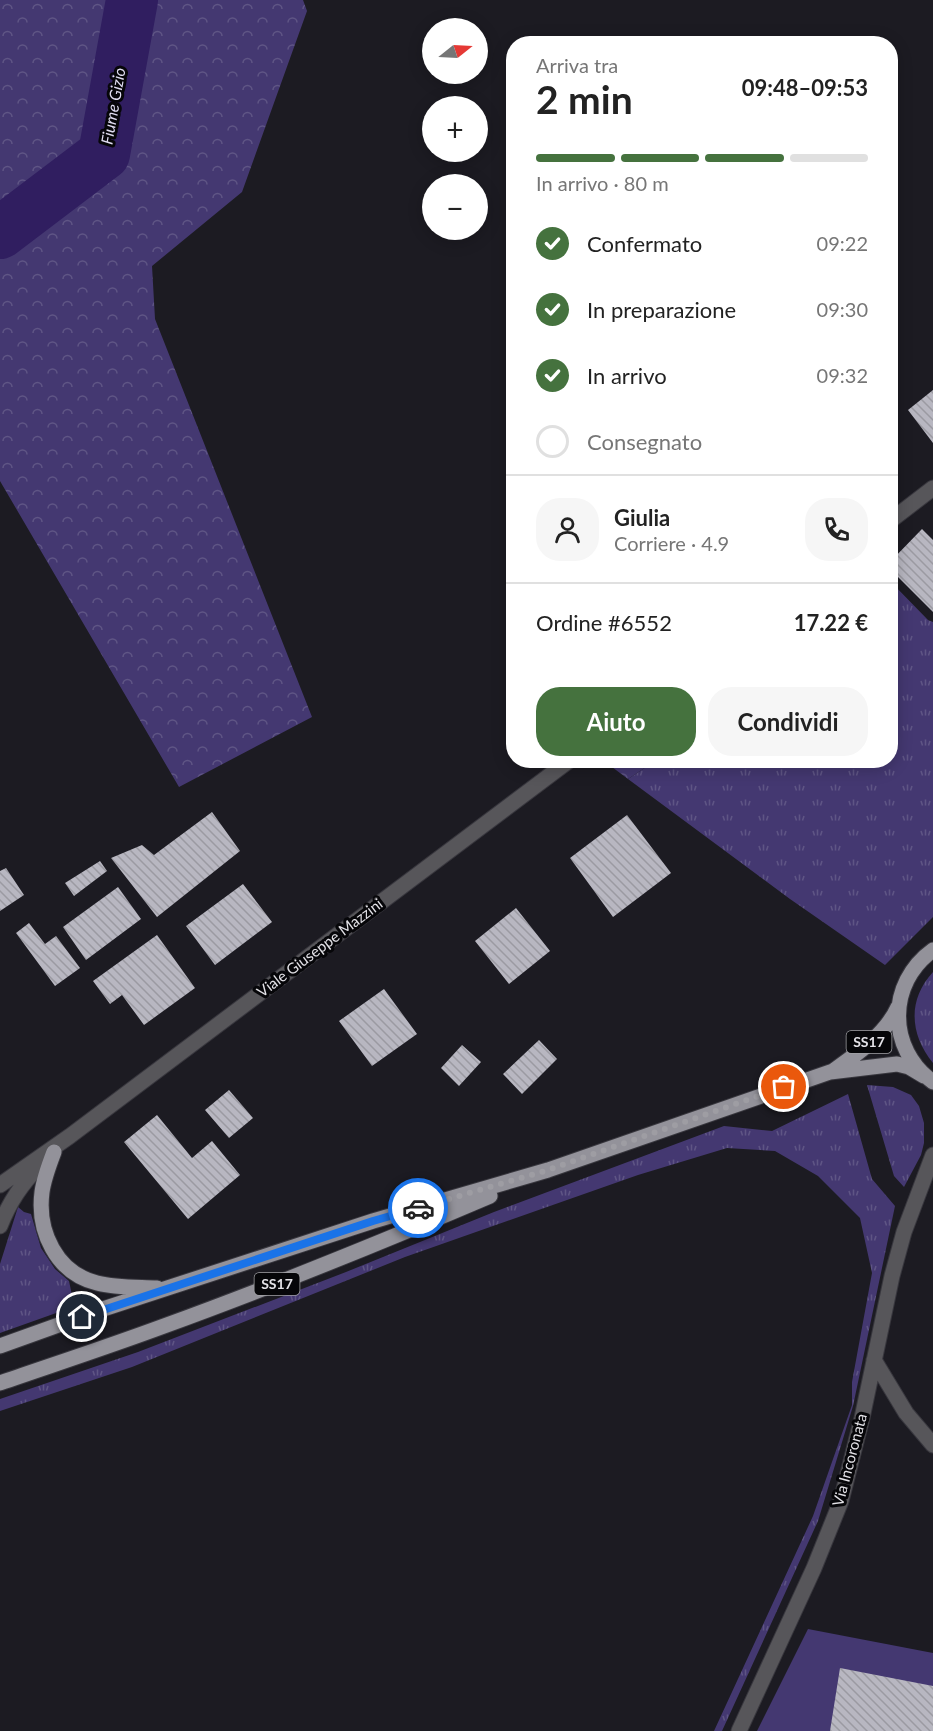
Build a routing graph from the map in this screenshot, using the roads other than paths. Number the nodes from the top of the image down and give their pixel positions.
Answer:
1 (933, 488) edge
2 (898, 515) edge
3 (559, 768) edge
4 (933, 950) edge
5 (899, 1004) junction
6 (830, 1072) junction
7 (931, 1081) edge
8 (70, 1136) junction
9 (54, 1152) junction
10 (933, 1155) edge
11 (548, 1170) junction
12 (929, 1171) edge
13 (0, 1185) edge
14 (0, 1226) edge
15 (166, 1288) junction
16 (0, 1346) edge
17 (874, 1360) junction
18 (0, 1383) edge
19 (933, 1445) edge
20 (739, 1731) edge

1 - 2 street
3 - 8 street, Viale Giuseppe Mazzini
4 - 5 main road
5 - 6 main road, SS17
5 - 7 main road
6 - 7 main road, SS17
6 - 11 main road, SS17
8 - 9 street, Viale Giuseppe Mazzini
8 - 13 street, Viale Giuseppe Mazzini
9 - 14 street, Viale Giuseppe Mazzini
9 - 15 main road
10 - 12 street, Via Incoronata
11 - 15 main road, SS17
11 - 18 main road, SS17
12 - 17 street, Via Incoronata
15 - 16 main road, SS17
17 - 19 street
17 - 20 street, Via Incoronata

